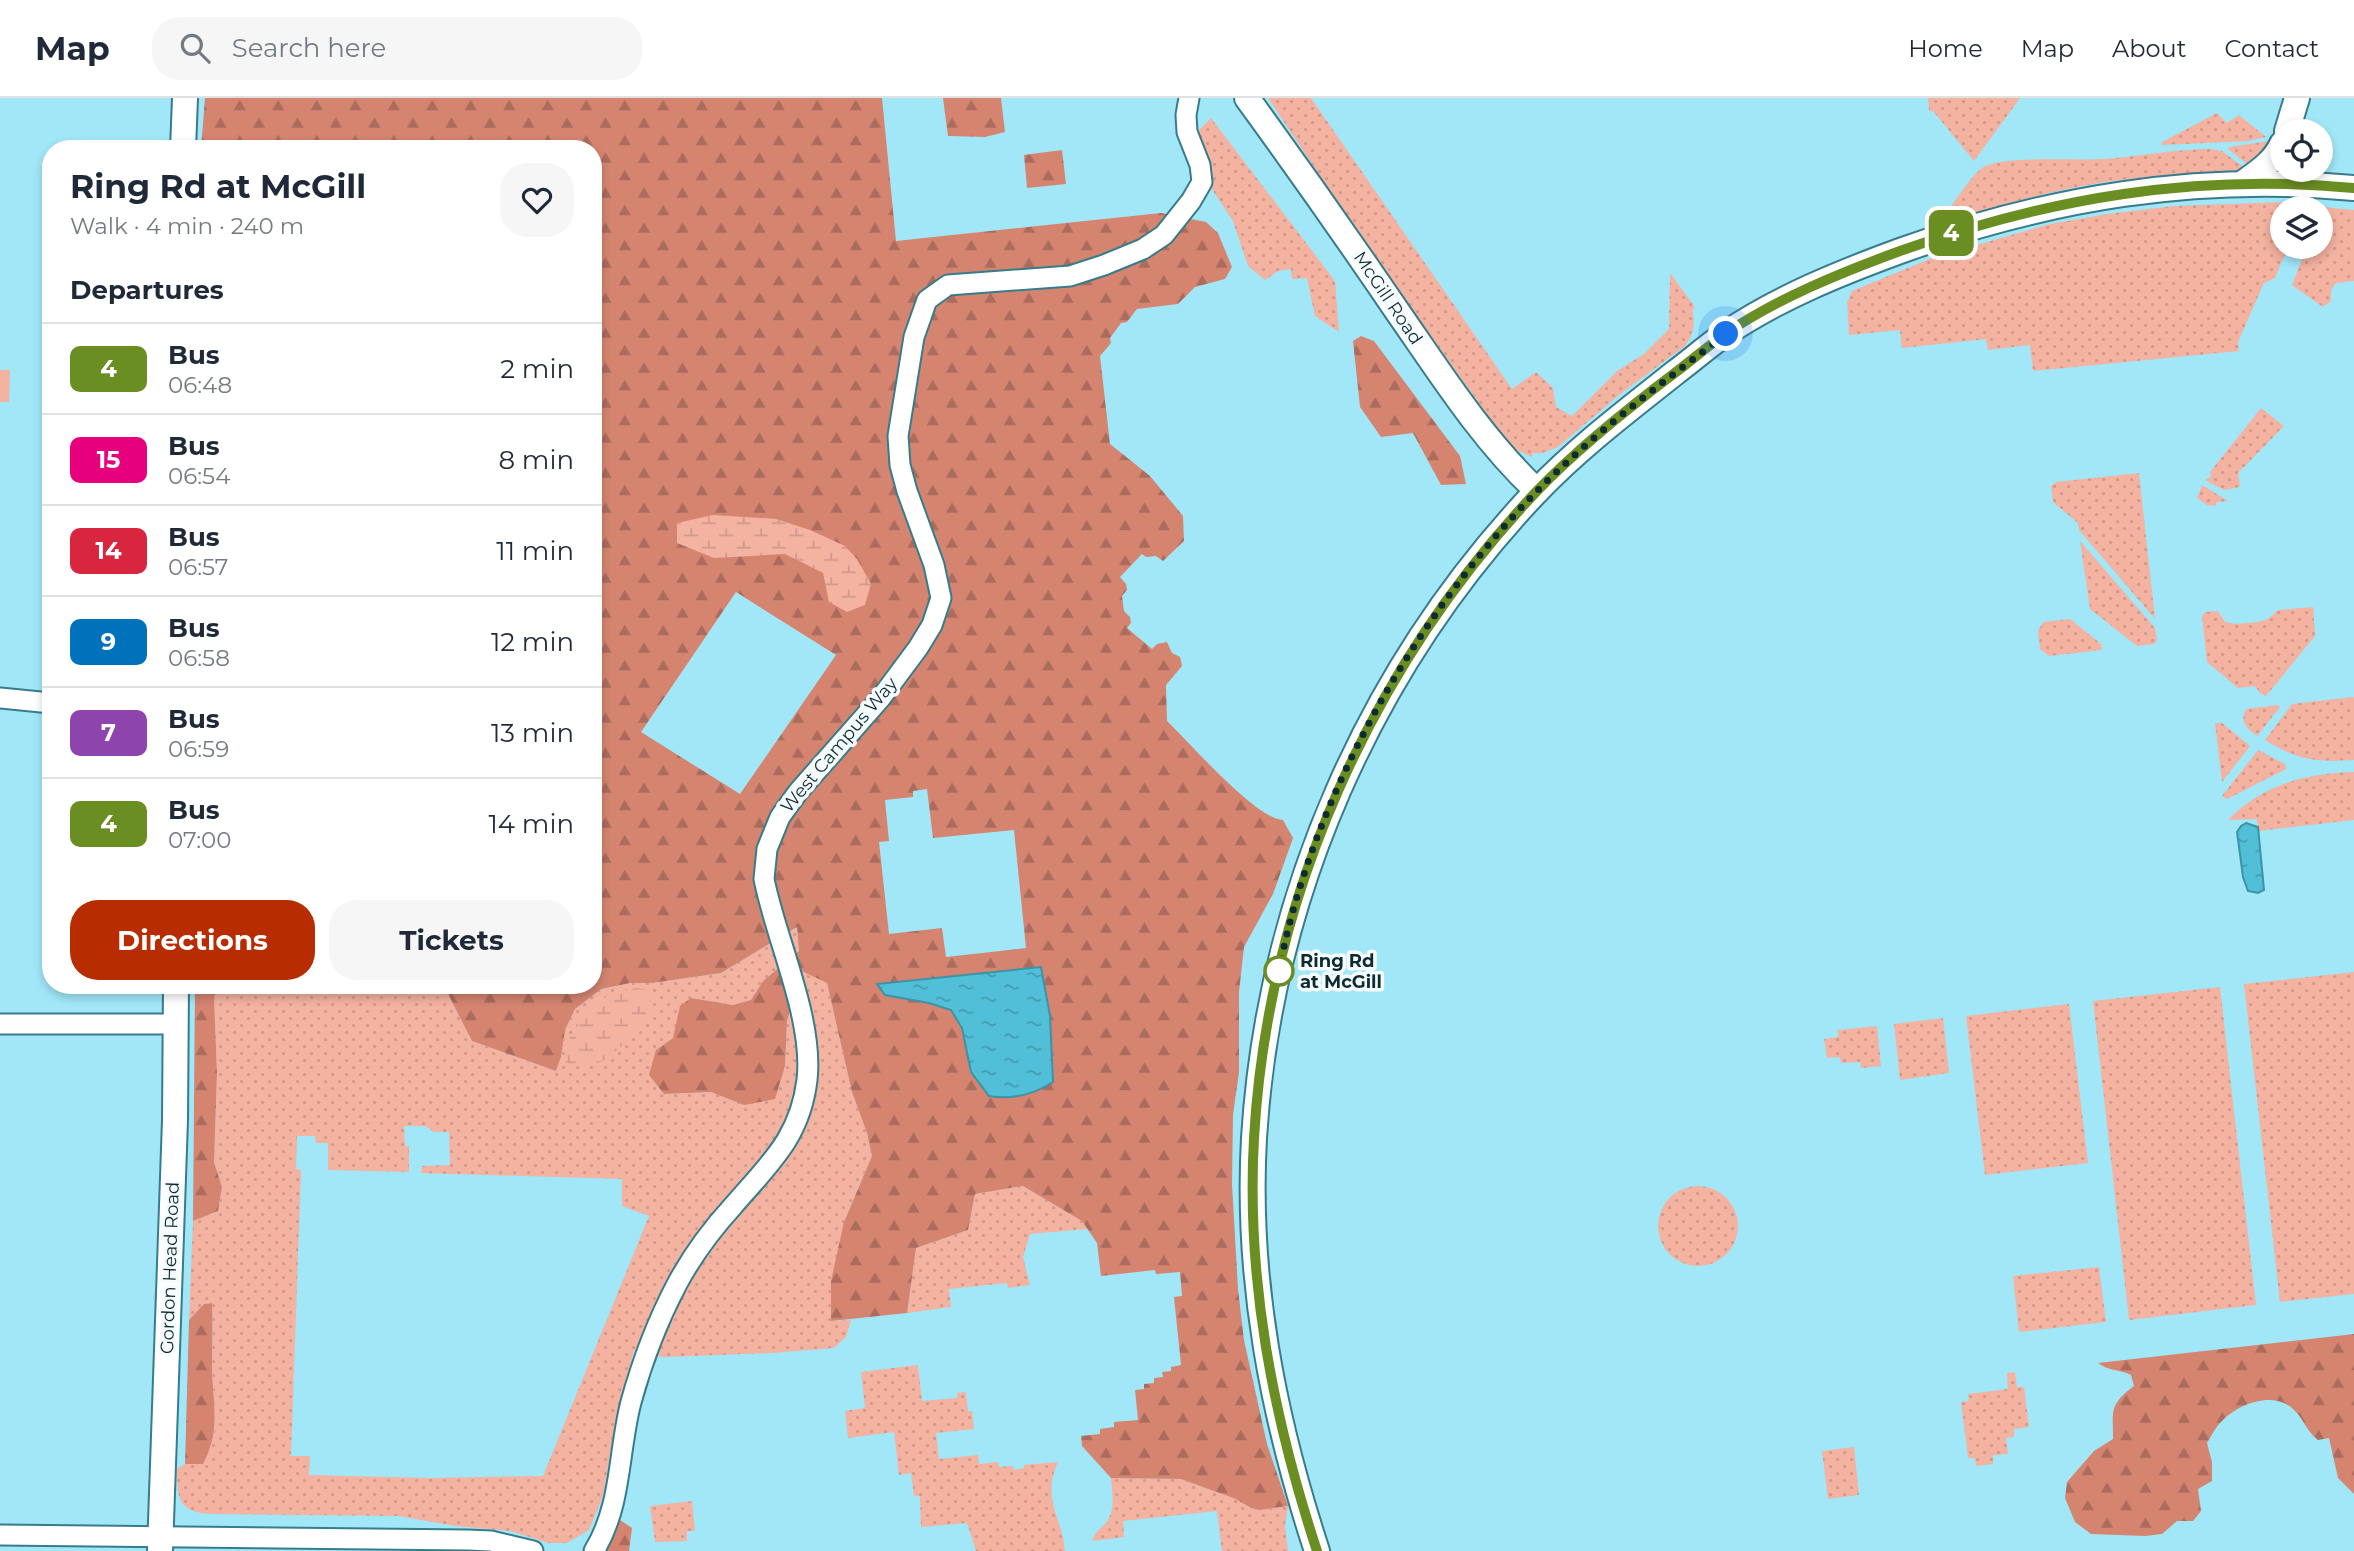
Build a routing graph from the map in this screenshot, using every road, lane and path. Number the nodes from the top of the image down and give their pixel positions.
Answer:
1 (185, 98) edge
2 (1189, 98) edge
3 (1247, 98) edge
4 (2297, 98) edge
5 (2291, 119) edge
6 (183, 140) edge
7 (2270, 162) edge
8 (2242, 183) junction
9 (2354, 188) edge
10 (1537, 491) junction
11 (0, 698) edge
12 (42, 702) edge
13 (176, 994) edge
14 (0, 1024) edge
15 (177, 1024) junction
16 (0, 1535) edge
17 (160, 1544) edge
18 (533, 1551) edge
19 (594, 1551) edge
20 (1317, 1551) edge

1 - 6 street
2 - 19 street, West Campus Way
3 - 10 street, McGill Road
4 - 5 street
7 - 8 street
8 - 9 street
8 - 10 street
10 - 20 street
11 - 12 street
13 - 15 street, Gordon Head Road
14 - 15 street
15 - 17 street, Gordon Head Road
16 - 17 street
17 - 18 street

